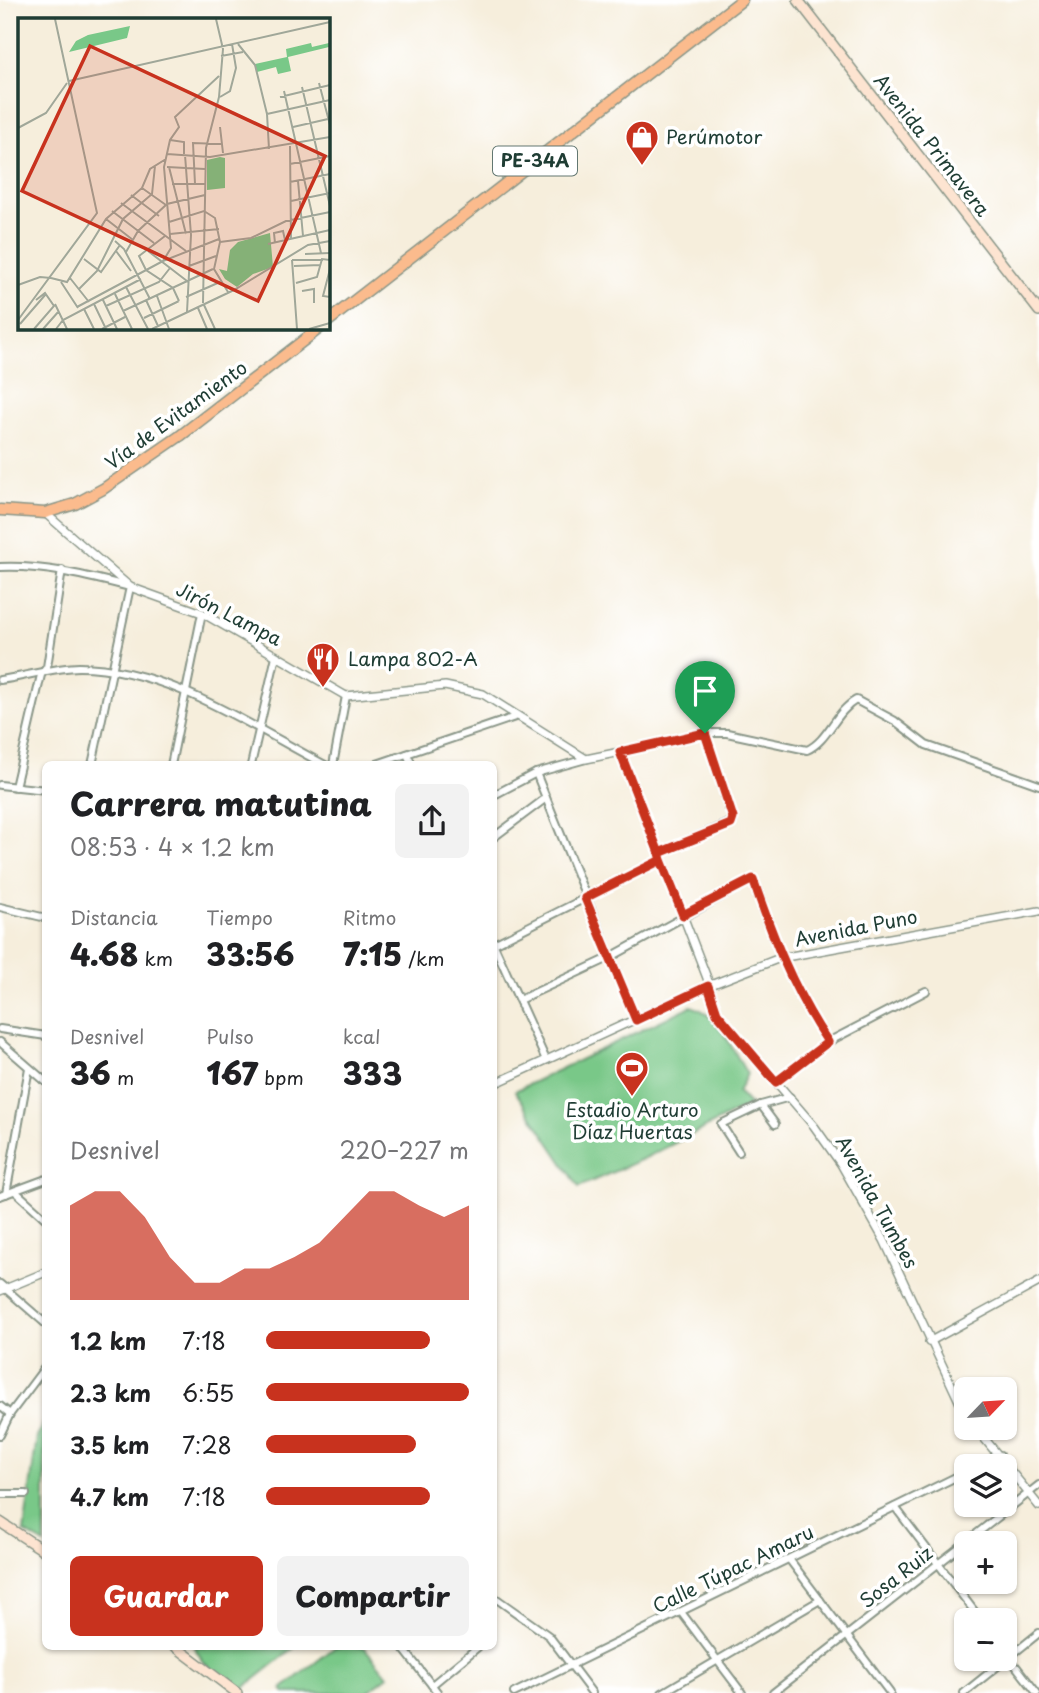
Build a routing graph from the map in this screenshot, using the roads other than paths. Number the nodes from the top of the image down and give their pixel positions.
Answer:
1 (742, 0) edge
2 (798, 0) edge
3 (1039, 311) edge
4 (329, 320) edge
5 (318, 329) edge
6 (0, 510) edge
7 (45, 513) junction
8 (0, 567) edge
9 (62, 570) junction
10 (130, 587) junction
11 (202, 613) junction
12 (276, 656) junction
13 (112, 671) junction
14 (41, 675) junction
15 (0, 680) edge
16 (186, 691) junction
17 (346, 696) junction
18 (519, 716) junction
19 (259, 730) junction
20 (705, 733) junction
21 (620, 752) junction
22 (407, 754) junction
23 (586, 759) junction
24 (93, 761) edge
25 (173, 761) edge
26 (252, 761) edge
27 (317, 761) edge
28 (334, 761) edge
29 (386, 761) edge
30 (410, 761) edge
31 (536, 773) junction
32 (0, 785) edge
33 (1039, 785) edge
34 (15, 787) junction
35 (42, 790) edge
36 (497, 793) edge
37 (546, 798) junction
38 (497, 835) edge
39 (660, 857) junction
40 (585, 898) junction
41 (0, 907) edge
42 (1039, 911) edge
43 (683, 915) junction
44 (42, 917) edge
45 (497, 942) edge
46 (497, 951) edge
47 (609, 958) junction
48 (780, 958) junction
49 (708, 986) junction
50 (926, 991) dead end
51 (519, 1000) junction
52 (636, 1020) junction
53 (0, 1029) edge
54 (42, 1035) edge
55 (0, 1042) edge
56 (828, 1042) junction
57 (546, 1060) junction
58 (29, 1068) junction
59 (42, 1079) edge
60 (776, 1082) junction
61 (497, 1083) edge
62 (790, 1097) junction
63 (761, 1105) junction
64 (775, 1124) dead end
65 (739, 1152) dead end
66 (42, 1181) edge
67 (15, 1191) junction
68 (3, 1195) edge
69 (42, 1215) edge
70 (42, 1273) edge
71 (1039, 1282) edge
72 (2, 1288) edge
73 (42, 1321) edge
74 (929, 1342) junction
75 (42, 1371) edge
76 (954, 1391) edge
77 (0, 1406) edge
78 (10, 1414) junction
79 (0, 1435) edge
80 (987, 1440) edge
81 (999, 1454) edge
82 (1017, 1477) edge
83 (954, 1478) edge
84 (1039, 1485) edge
85 (1029, 1493) junction
86 (0, 1494) edge
87 (26, 1494) dead end
88 (1039, 1506) edge
89 (895, 1507) junction
90 (0, 1522) edge
91 (42, 1549) edge
92 (789, 1559) junction
93 (938, 1564) junction
94 (497, 1599) edge
95 (820, 1601) junction
96 (972, 1608) edge
97 (681, 1612) junction
98 (1039, 1633) edge
99 (846, 1636) junction
100 (1017, 1647) edge
101 (180, 1650) edge
102 (404, 1650) edge
103 (474, 1650) edge
104 (718, 1661) junction
105 (571, 1666) junction
106 (1017, 1667) edge
107 (988, 1671) edge
108 (432, 1685) junction
109 (237, 1693) edge
110 (438, 1693) edge
111 (514, 1693) edge
112 (592, 1693) edge
113 (662, 1693) edge
114 (742, 1693) edge
115 (773, 1693) edge
116 (890, 1693) edge
117 (964, 1693) edge
118 (1037, 1693) edge

1 - 4 highway, PE-34A
2 - 3 main road, Avenida Primavera
5 - 7 highway, Vía de Evitamiento
6 - 7 highway, Vía de Evitamiento
7 - 10 street
8 - 9 street, Jirón Lampa
9 - 10 street, Jirón Lampa
9 - 14 street
10 - 11 street, Jirón Lampa
10 - 13 street
11 - 12 street, Jirón Lampa
11 - 16 street
12 - 17 street, Jirón Lampa
12 - 19 street
13 - 14 street
13 - 16 street
13 - 24 street
14 - 15 street
14 - 34 street
16 - 19 street
16 - 25 street
17 - 18 street
17 - 28 street
18 - 22 street
18 - 23 street
19 - 26 street
19 - 27 street
20 - 21 street
20 - 33 street
20 - 39 street
21 - 23 street
21 - 39 street, Avenida Tumbes
22 - 29 street
22 - 30 street
23 - 31 street
31 - 36 street
31 - 37 street
32 - 34 street
34 - 35 street
37 - 38 street
37 - 40 street
39 - 40 street
39 - 43 street, Avenida Tumbes
40 - 45 street
40 - 47 street
41 - 44 street
42 - 48 street, Avenida Puno
43 - 47 street
43 - 48 street
43 - 49 street, Avenida Tumbes
46 - 51 street
47 - 51 street
47 - 52 street
48 - 49 street, Avenida Puno
48 - 56 street
49 - 52 street, Avenida Puno
49 - 60 street, Avenida Tumbes
50 - 56 street
51 - 57 street
52 - 57 street, Avenida Puno
53 - 54 street
55 - 58 street
56 - 60 street
57 - 61 street, Avenida Puno
58 - 59 street
58 - 68 street
60 - 62 street, Avenida Tumbes
62 - 63 street
62 - 74 street, Avenida Tumbes
63 - 64 street
63 - 65 street
66 - 67 street
67 - 68 street
67 - 69 street
70 - 72 street
71 - 74 street
72 - 73 street
74 - 76 street, Avenida Tumbes
75 - 78 street
77 - 78 street
78 - 79 street
80 - 81 street
82 - 85 street
83 - 89 street, Calle Túpac Amaru
84 - 85 street, Sosa Ruiz
85 - 88 street
85 - 93 street, Sosa Ruiz
86 - 87 street
89 - 92 street, Calle Túpac Amaru
89 - 93 street
90 - 91 main road
92 - 95 street
92 - 97 street, Calle Túpac Amaru
93 - 96 street
93 - 99 street, Sosa Ruiz
94 - 105 street
95 - 99 street
95 - 104 street
97 - 104 street
97 - 105 street, Calle Túpac Amaru
98 - 100 street
99 - 115 street, Sosa Ruiz
99 - 116 street
101 - 109 main road
102 - 108 street
103 - 108 street
104 - 113 street
104 - 114 street
105 - 111 street, Calle Túpac Amaru
105 - 112 street
106 - 118 street
107 - 117 street
108 - 110 street

